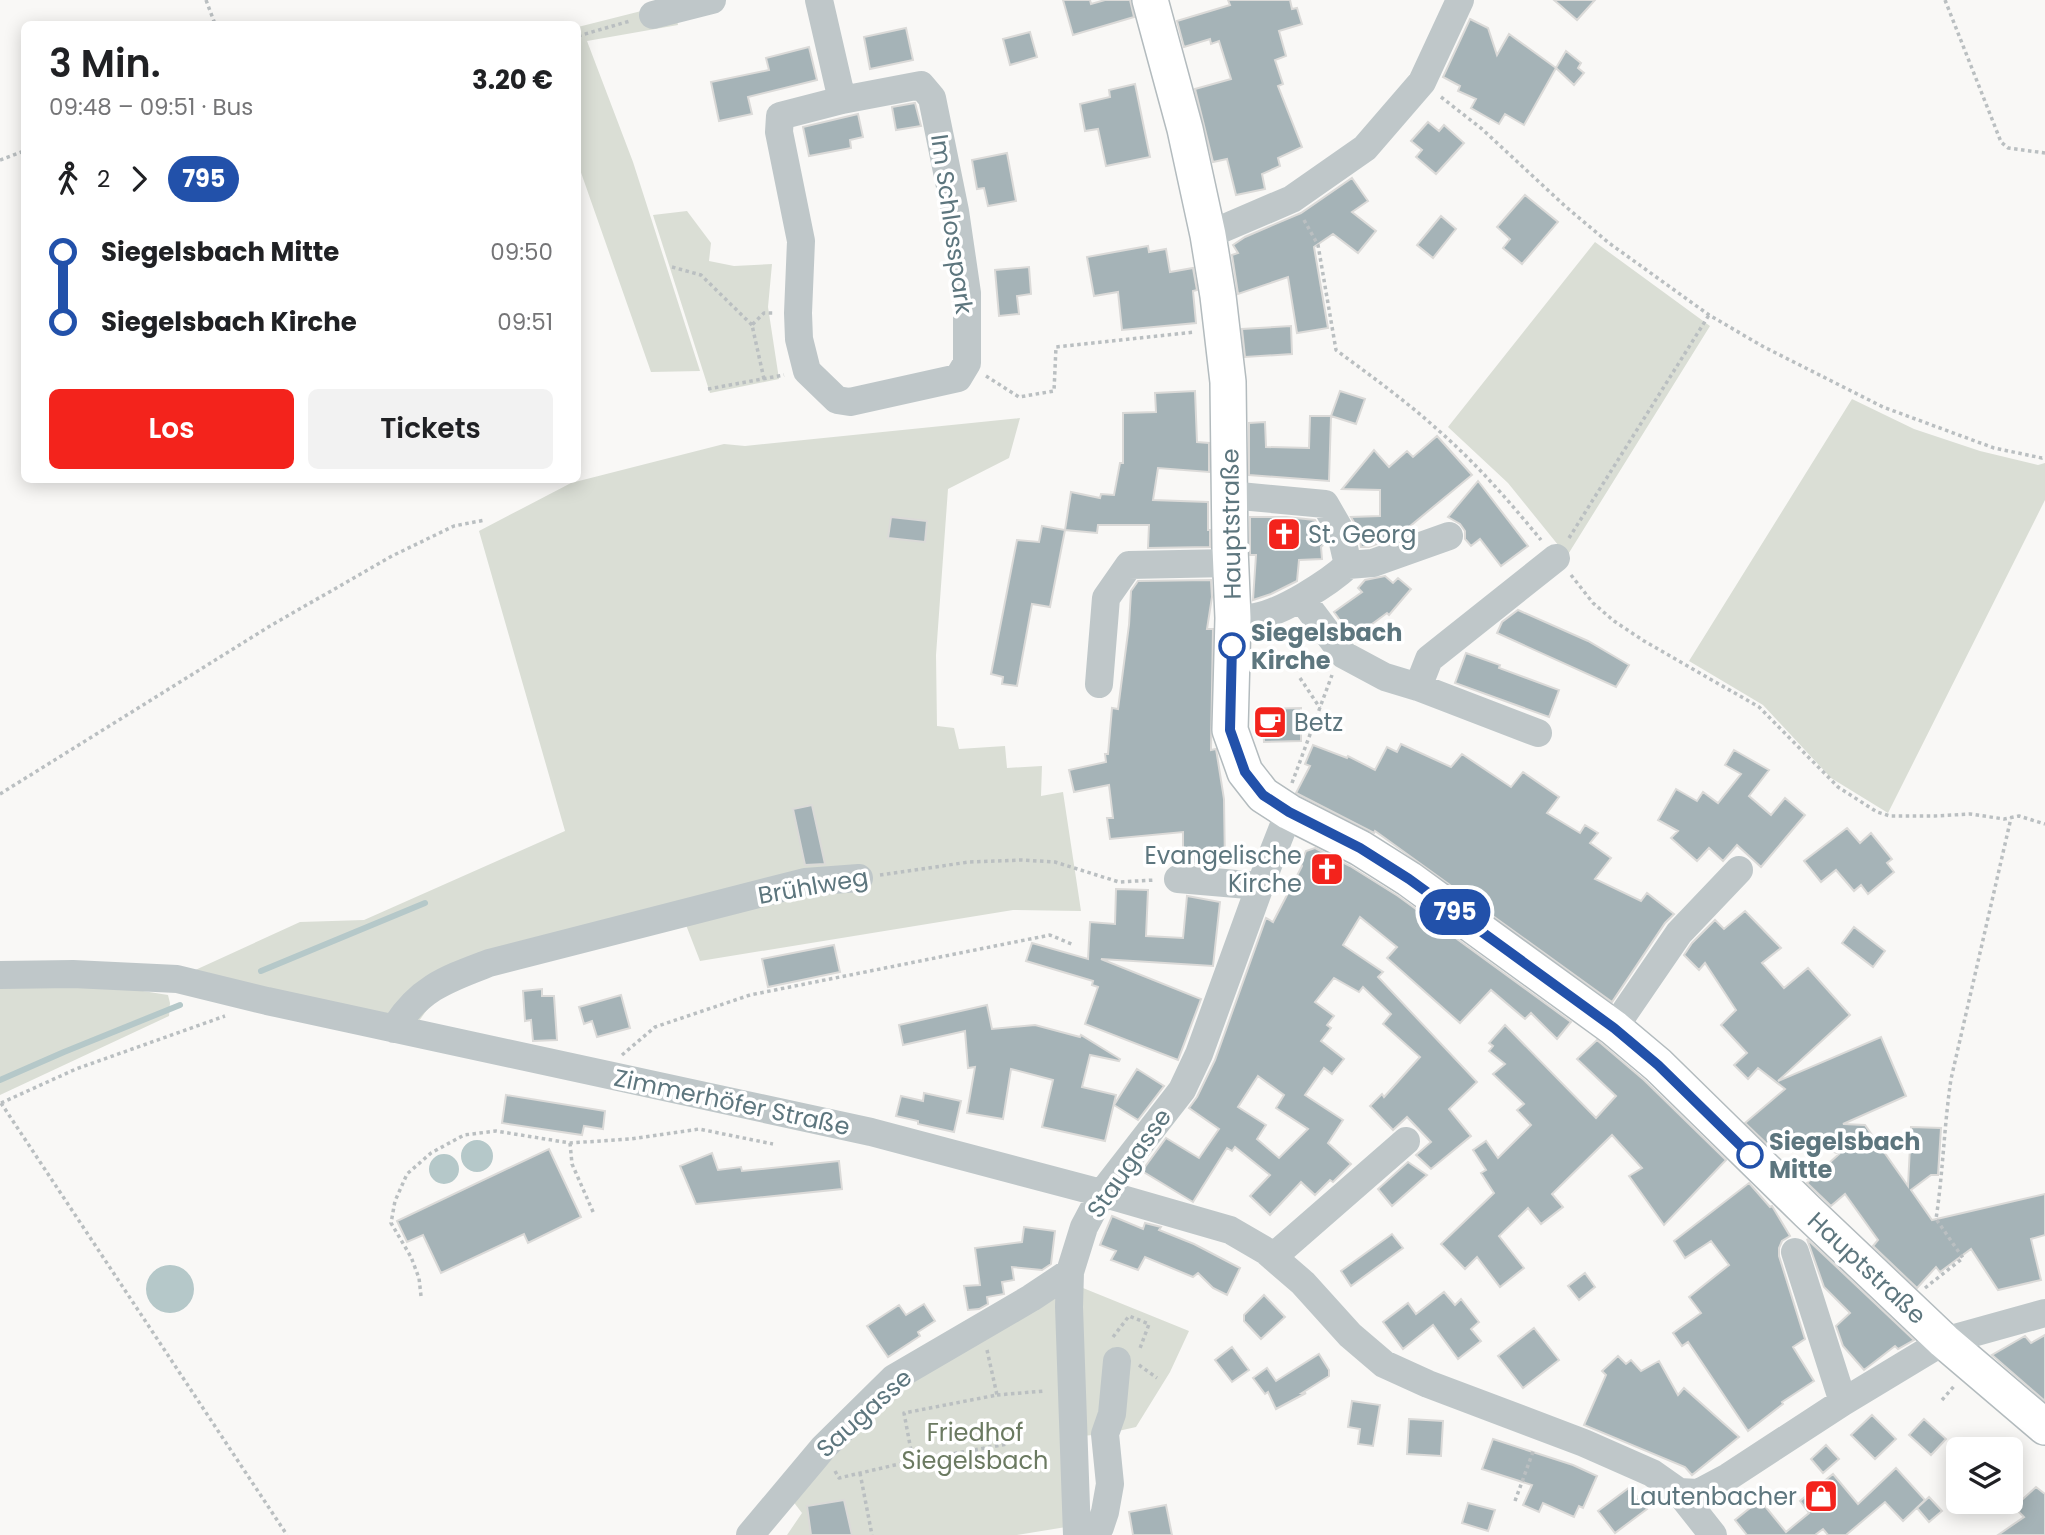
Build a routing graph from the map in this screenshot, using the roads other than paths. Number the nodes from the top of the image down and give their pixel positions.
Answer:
1 (712, 0) edge
2 (819, 0) edge
3 (1150, 0) edge
4 (1460, 0) edge
5 (653, 15) road end
6 (842, 100) junction
7 (1208, 235) junction
8 (1229, 495) junction
9 (1449, 536) dead end
10 (1556, 558) road end
11 (1230, 563) junction
12 (1348, 565) junction
13 (1301, 598) junction
14 (1233, 618) junction
15 (1099, 684) dead end
16 (1418, 687) junction
17 (1538, 733) dead end
18 (1286, 810) junction
19 (1739, 870) dead end
20 (859, 878) road end
21 (1178, 879) road end
22 (1260, 886) junction
23 (0, 975) edge
24 (1614, 1028) junction
25 (394, 1029) junction
26 (1406, 1141) dead end
27 (1102, 1193) junction
28 (1795, 1252) dead end
29 (1273, 1257) junction
30 (1070, 1272) junction
31 (2045, 1313) edge
32 (1944, 1341) junction
33 (1126, 1361) road end
34 (1843, 1402) junction
35 (2045, 1427) edge
36 (1679, 1492) junction
37 (761, 1531) edge
38 (1077, 1534) edge
39 (1713, 1535) edge

1 - 5 street
2 - 6 street
3 - 7 main road, Hauptstraße
4 - 7 street
6 - 6 street, Im Schlosspark
7 - 8 main road, Hauptstraße
8 - 11 main road, Hauptstraße
8 - 12 street
9 - 12 street
10 - 16 street
11 - 14 main road, Hauptstraße
11 - 15 street
12 - 13 street
13 - 14 street
13 - 16 street
14 - 18 main road, Hauptstraße
16 - 17 street
18 - 22 street, Staugasse
18 - 24 main road, Hauptstraße
19 - 24 street
20 - 25 street, Brühlweg
21 - 22 street
22 - 27 street, Staugasse
23 - 25 street, Zimmerhöfer Straße
24 - 32 main road, Hauptstraße
25 - 27 street, Zimmerhöfer Straße
26 - 29 street
27 - 29 street, Zimmerhöfer Straße
27 - 30 street, Staugasse
28 - 34 street
29 - 36 street, Zimmerhöfer Straße
30 - 37 street, Saugasse
30 - 38 street, Staugasse
31 - 32 street
32 - 34 street
32 - 35 main road, Hauptstraße
33 - 38 street
34 - 36 street
36 - 39 street, Zimmerhöfer Straße

